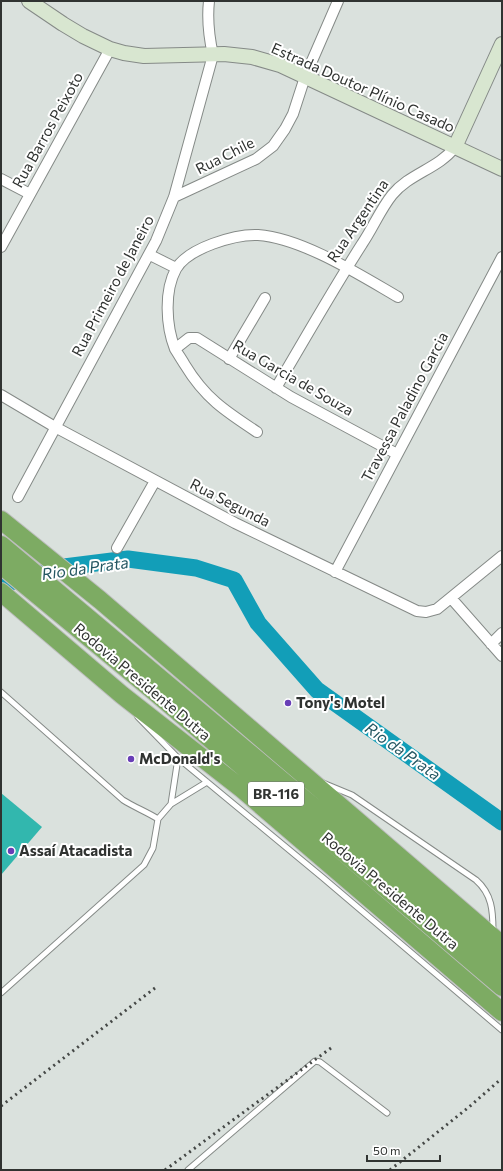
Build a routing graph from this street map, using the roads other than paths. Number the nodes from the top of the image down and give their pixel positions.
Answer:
1 (209, 1) edge
2 (338, 1) edge
3 (31, 2) edge
4 (502, 44) edge
5 (110, 49) junction
6 (214, 55) junction
7 (306, 77) junction
8 (455, 147) junction
9 (502, 169) edge
10 (1, 178) edge
11 (30, 194) junction
12 (174, 197) junction
13 (1, 247) edge
14 (150, 255) junction
15 (502, 257) edge
16 (176, 268) junction
17 (346, 268) junction
18 (398, 297) dead end
19 (265, 298) dead end
20 (176, 349) junction
21 (229, 359) junction
22 (276, 388) junction
23 (1, 395) edge
24 (55, 427) junction
25 (257, 432) dead end
26 (397, 454) junction
27 (155, 481) junction
28 (18, 497) dead end
29 (1, 520) edge
30 (1, 545) edge
31 (117, 548) dead end
32 (502, 556) edge
33 (1, 565) edge
34 (336, 572) junction
35 (1, 592) edge
36 (450, 598) junction
37 (54, 599) junction
38 (502, 633) edge
39 (491, 644) junction
40 (502, 656) edge
41 (1, 692) edge
42 (122, 695) junction
43 (178, 758) junction
44 (307, 777) junction
45 (207, 782) junction
46 (171, 804) junction
47 (158, 819) junction
48 (498, 941) edge
49 (502, 965) edge
50 (502, 987) edge
51 (1, 993) edge
52 (502, 1012) edge
53 (502, 1030) edge
54 (387, 1113) dead end
55 (188, 1170) edge

1 - 6 street
2 - 7 street, Rua Chile
3 - 5 main road, Estrada Doutor Plínio Casado
4 - 8 main road, Rua Argentina
5 - 6 main road, Estrada Doutor Plínio Casado
5 - 11 street, Rua Barros Peixoto
6 - 7 main road, Estrada Doutor Plínio Casado
6 - 12 street, Rua Primeiro de Janeiro
7 - 8 main road, Estrada Doutor Plínio Casado
7 - 12 street, Rua Chile
8 - 9 main road, Estrada Doutor Plínio Casado
8 - 17 street, Rua Argentina
10 - 11 street
11 - 13 street, Rua Barros Peixoto
12 - 14 street, Rua Primeiro de Janeiro
14 - 16 street
14 - 24 street, Rua Primeiro de Janeiro
15 - 26 street, Travessa Paladino Garcia
16 - 17 street
16 - 20 street
17 - 18 street
17 - 22 street, Rua Argentina
19 - 21 street
20 - 21 street, Rua Garcia de Souza
20 - 25 street
21 - 22 street, Rua Garcia de Souza
22 - 26 street, Rua Garcia de Souza
23 - 24 street, Rua Segunda
24 - 27 street, Rua Segunda
24 - 28 street, Rua Primeiro de Janeiro
26 - 34 street, Travessa Paladino Garcia
27 - 31 street
27 - 34 street, Rua Segunda
29 - 44 highway, BR-116
30 - 37 highway, Rodovia Presidente Dutra / BR-116
32 - 36 street, Rua Segunda
33 - 37 highway, Rodovia Presidente Dutra / BR-116
34 - 36 street, Rua Segunda
35 - 42 highway, BR-116
36 - 39 street
37 - 49 highway, Rodovia Presidente Dutra / BR-116
37 - 50 highway, Rodovia Presidente Dutra / BR-116
38 - 39 street
39 - 40 street
41 - 47 lane
42 - 43 lane
42 - 52 highway, BR-116
43 - 45 lane
43 - 46 lane
44 - 48 highway, BR-116
44 - 48 lane
45 - 46 lane
45 - 53 lane
46 - 47 lane
47 - 51 lane
54 - 55 lane

